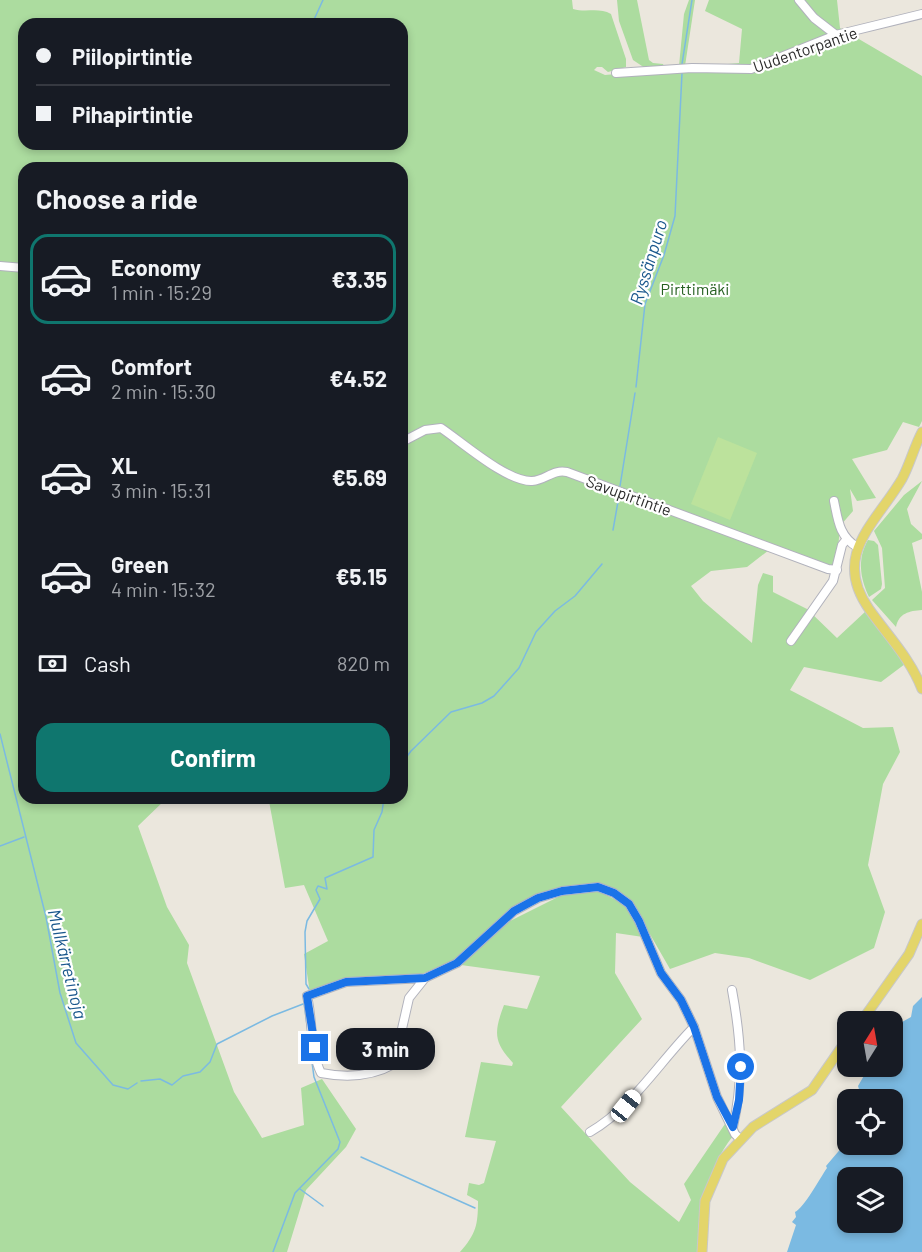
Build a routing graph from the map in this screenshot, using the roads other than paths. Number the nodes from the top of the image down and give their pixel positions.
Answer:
1 (798, 0) edge
2 (922, 14) edge
3 (836, 35) junction
4 (616, 73) dead end
5 (0, 266) edge
6 (18, 268) edge
7 (922, 432) edge
8 (408, 439) edge
9 (834, 501) dead end
10 (846, 540) junction
11 (857, 547) junction
12 (837, 570) junction
13 (790, 641) dead end
14 (922, 689) edge
15 (922, 924) edge
16 (425, 978) junction
17 (732, 990) dead end
18 (869, 1011) edge
19 (694, 1027) junction
20 (837, 1054) edge
21 (733, 1127) junction
22 (590, 1132) dead end
23 (740, 1139) junction
24 (702, 1252) edge

1 - 3 street
2 - 3 street, Uudentorpantie
3 - 4 street, Uudentorpantie
5 - 6 street
7 - 11 main road
8 - 12 street, Savupirtintie
9 - 10 street
10 - 11 street
10 - 12 street
11 - 14 main road
12 - 13 street
15 - 18 main road
16 - 16 street
16 - 19 street
17 - 21 street
19 - 21 street
19 - 22 street
20 - 23 main road
21 - 23 street
23 - 24 main road

